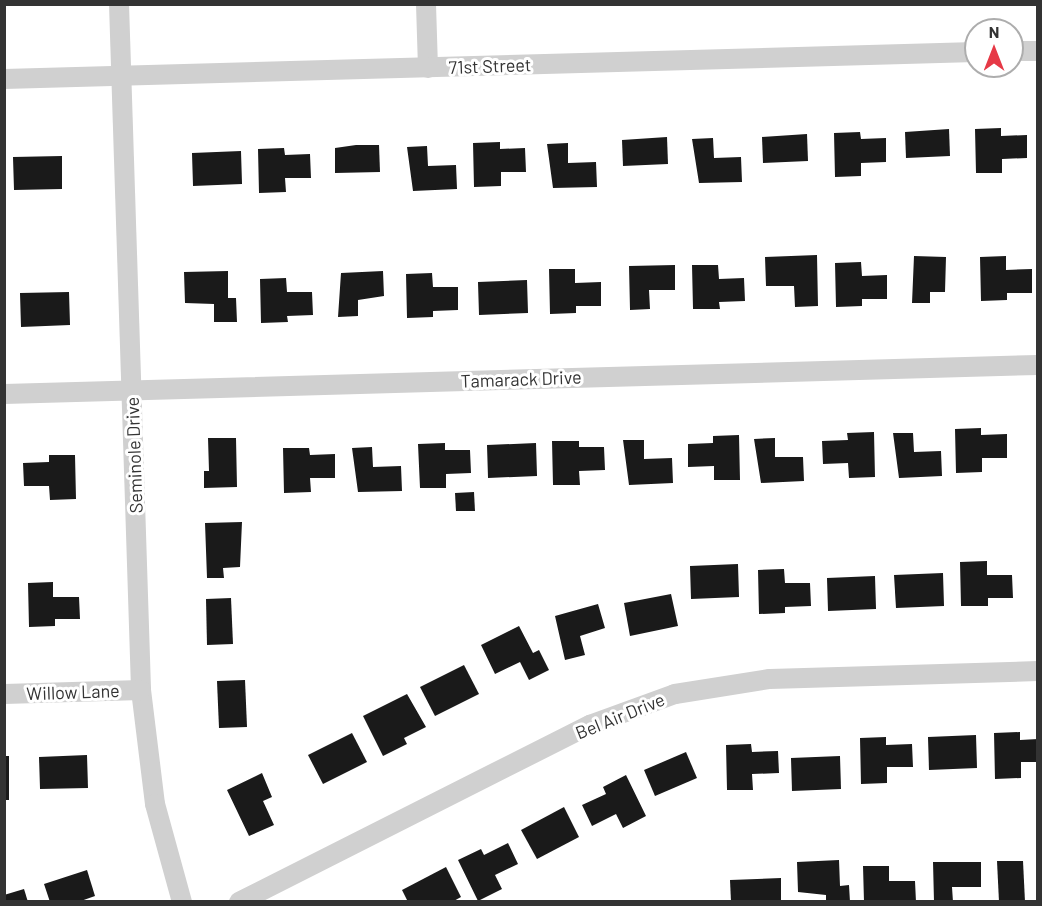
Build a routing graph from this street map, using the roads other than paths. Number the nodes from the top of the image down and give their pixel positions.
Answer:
1 (119, 4) edge
2 (426, 4) edge
3 (964, 52) edge
4 (428, 68) junction
5 (123, 76) junction
6 (4, 80) edge
7 (1038, 365) edge
8 (132, 390) junction
9 (4, 394) edge
10 (1038, 671) edge
11 (141, 690) junction
12 (4, 694) edge
13 (182, 902) edge
14 (239, 902) edge

1 - 5 street, Seminole Drive
2 - 4 street
3 - 4 street, 71st Street
4 - 5 street, 71st Street
5 - 6 street, 71st Street
5 - 8 street, Seminole Drive
7 - 8 street, Tamarack Drive
8 - 9 street, Tamarack Drive
8 - 11 street, Seminole Drive
10 - 14 street, Bel Air Drive
11 - 12 street, Willow Lane
11 - 13 street, Seminole Drive

